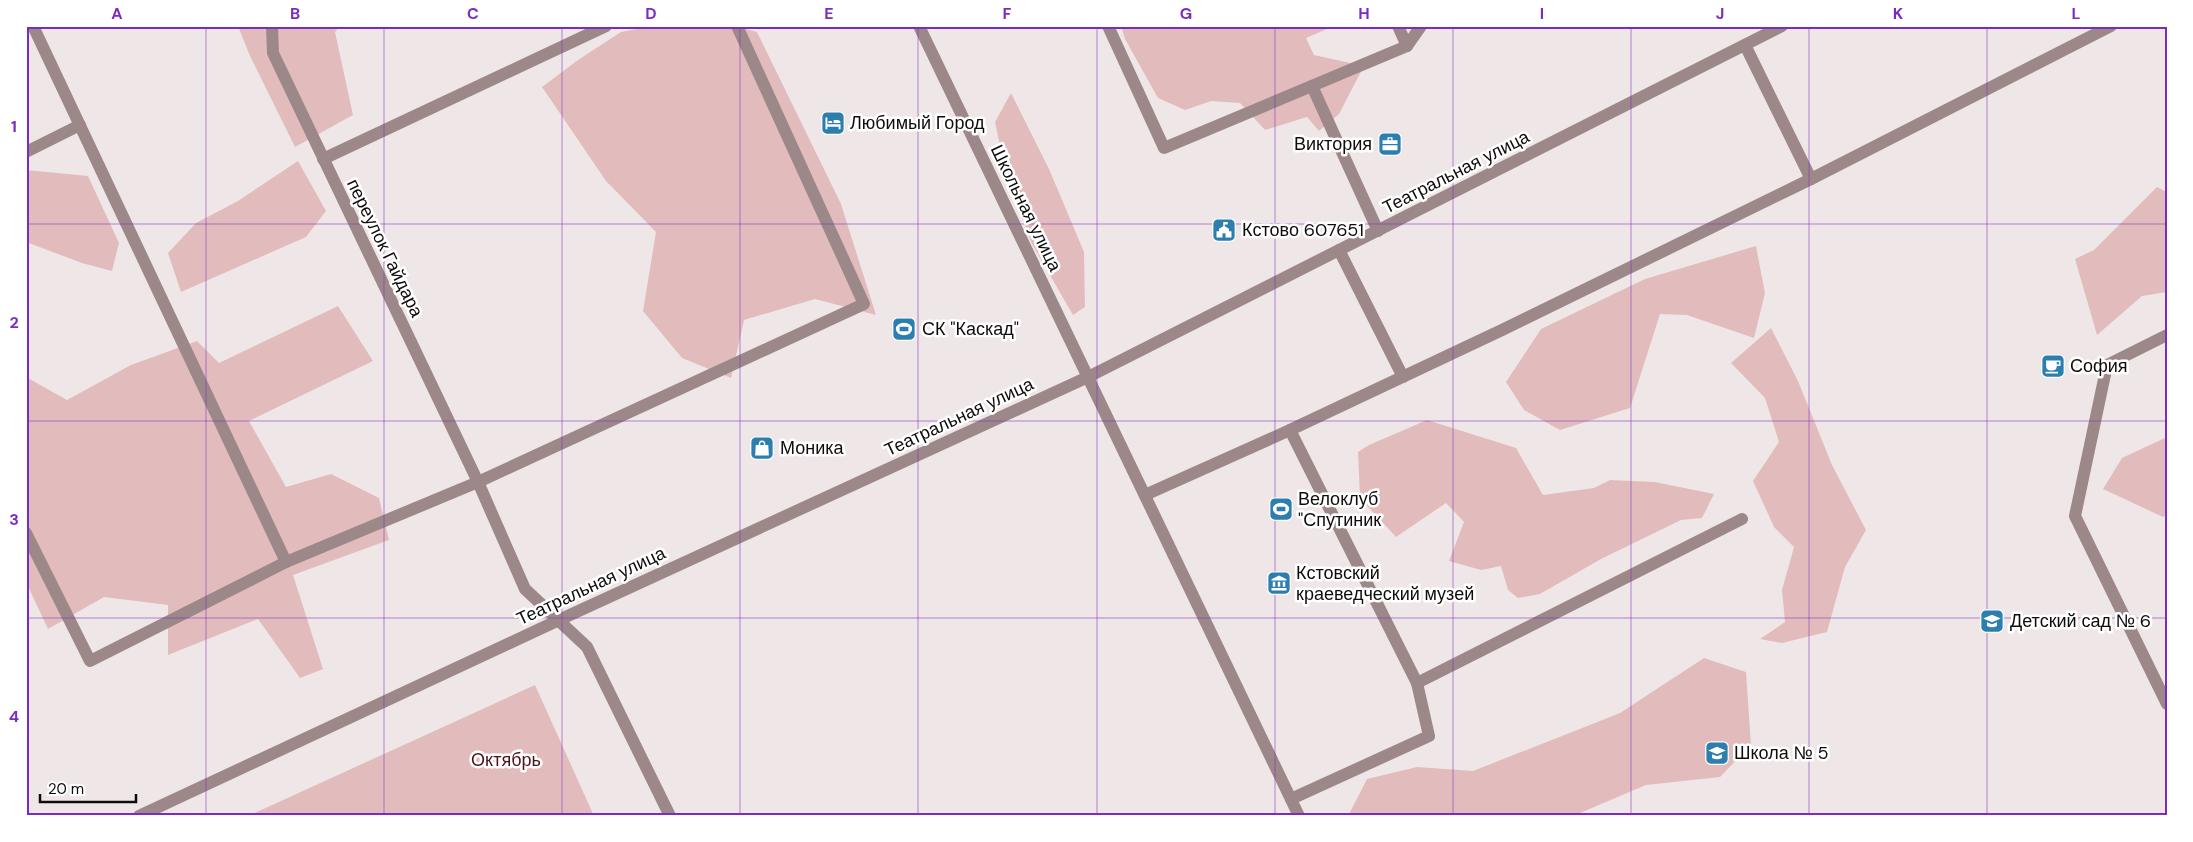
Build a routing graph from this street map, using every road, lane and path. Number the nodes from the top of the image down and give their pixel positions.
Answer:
1 (34, 26) edge
2 (272, 26) edge
3 (606, 26) edge
4 (737, 26) edge
5 (919, 26) edge
6 (1108, 26) edge
7 (1398, 26) edge
8 (1421, 26) edge
9 (1782, 26) edge
10 (2111, 26) edge
11 (1745, 45) junction
12 (1407, 46) junction
13 (1312, 86) junction
14 (80, 125) junction
15 (26, 152) edge
16 (323, 159) junction
17 (1811, 179) junction
18 (1378, 231) junction
19 (1339, 250) junction
20 (2167, 335) edge
21 (1088, 377) junction
22 (1403, 377) junction
23 (1290, 430) junction
24 (478, 482) junction
25 (1145, 495) junction
26 (1742, 519) dead end
27 (26, 533) edge
28 (286, 562) junction
29 (559, 620) junction
30 (1417, 683) junction
31 (2167, 704) edge
32 (1291, 799) junction
33 (139, 816) edge
34 (670, 816) edge
35 (1299, 816) edge

1 - 14 street
2 - 16 street, переулок Гайдара
3 - 16 street
4 - 24 street
5 - 21 street, Школьная улица
6 - 13 street
7 - 12 street
8 - 12 street
9 - 11 street, Театральная улица
10 - 17 street
11 - 17 street
11 - 18 street, Театральная улица
12 - 13 street
13 - 18 street
14 - 15 street
14 - 28 street
16 - 24 street, переулок Гайдара
17 - 22 street
18 - 19 street, Театральная улица
19 - 21 street, Театральная улица
19 - 22 street
20 - 31 street
21 - 25 street, Школьная улица
21 - 29 street, Театральная улица
22 - 23 street
23 - 25 street
23 - 30 street
24 - 28 street
24 - 29 street, переулок Гайдара
25 - 32 street, Школьная улица
26 - 30 street
27 - 28 street
29 - 33 street, Театральная улица
29 - 34 street, переулок Гайдара
30 - 32 street
32 - 35 street, Школьная улица

